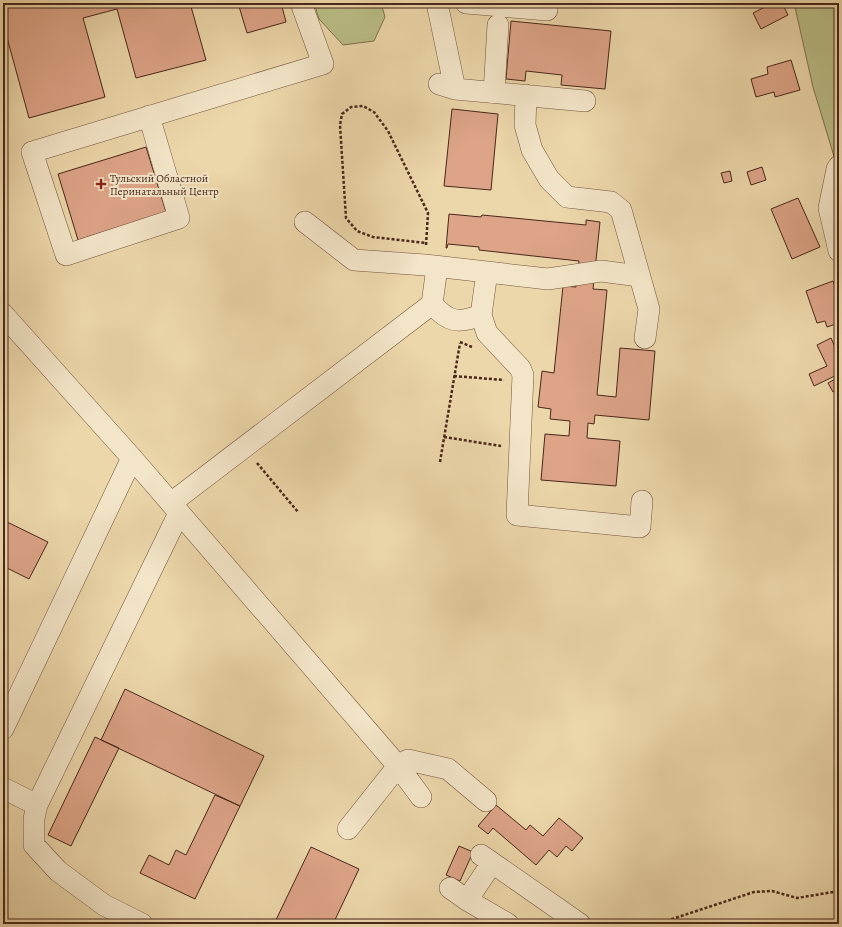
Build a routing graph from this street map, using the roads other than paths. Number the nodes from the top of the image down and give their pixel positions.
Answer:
1 (301, 3) edge
2 (438, 3) edge
3 (466, 3) edge
4 (548, 10) dead end
5 (498, 25) dead end
6 (494, 93) junction
7 (526, 95) junction
8 (585, 101) dead end
9 (149, 116) junction
10 (839, 166) edge
11 (304, 222) dead end
12 (839, 250) edge
13 (437, 267) junction
14 (488, 272) junction
15 (639, 276) junction
16 (432, 304) junction
17 (3, 314) edge
18 (472, 318) junction
19 (645, 338) dead end
20 (132, 458) junction
21 (642, 501) dead end
22 (175, 508) junction
23 (3, 729) edge
24 (398, 766) junction
25 (3, 788) edge
26 (421, 797) dead end
27 (486, 801) dead end
28 (37, 805) junction
29 (348, 829) dead end
30 (142, 924) edge
31 (508, 924) edge
32 (580, 924) edge

1 - 9 street
2 - 6 street
3 - 4 street
5 - 6 street
6 - 7 street
7 - 8 street
7 - 15 street
9 - 9 street
10 - 12 street
11 - 13 street
13 - 14 street
13 - 16 street
14 - 15 street
14 - 18 street
15 - 19 street
16 - 18 street
16 - 22 street
17 - 20 street
18 - 21 street
20 - 22 street
20 - 23 street
22 - 24 street
22 - 28 street
24 - 26 street
24 - 27 street
24 - 29 street
25 - 28 street
28 - 30 street
31 - 32 street

